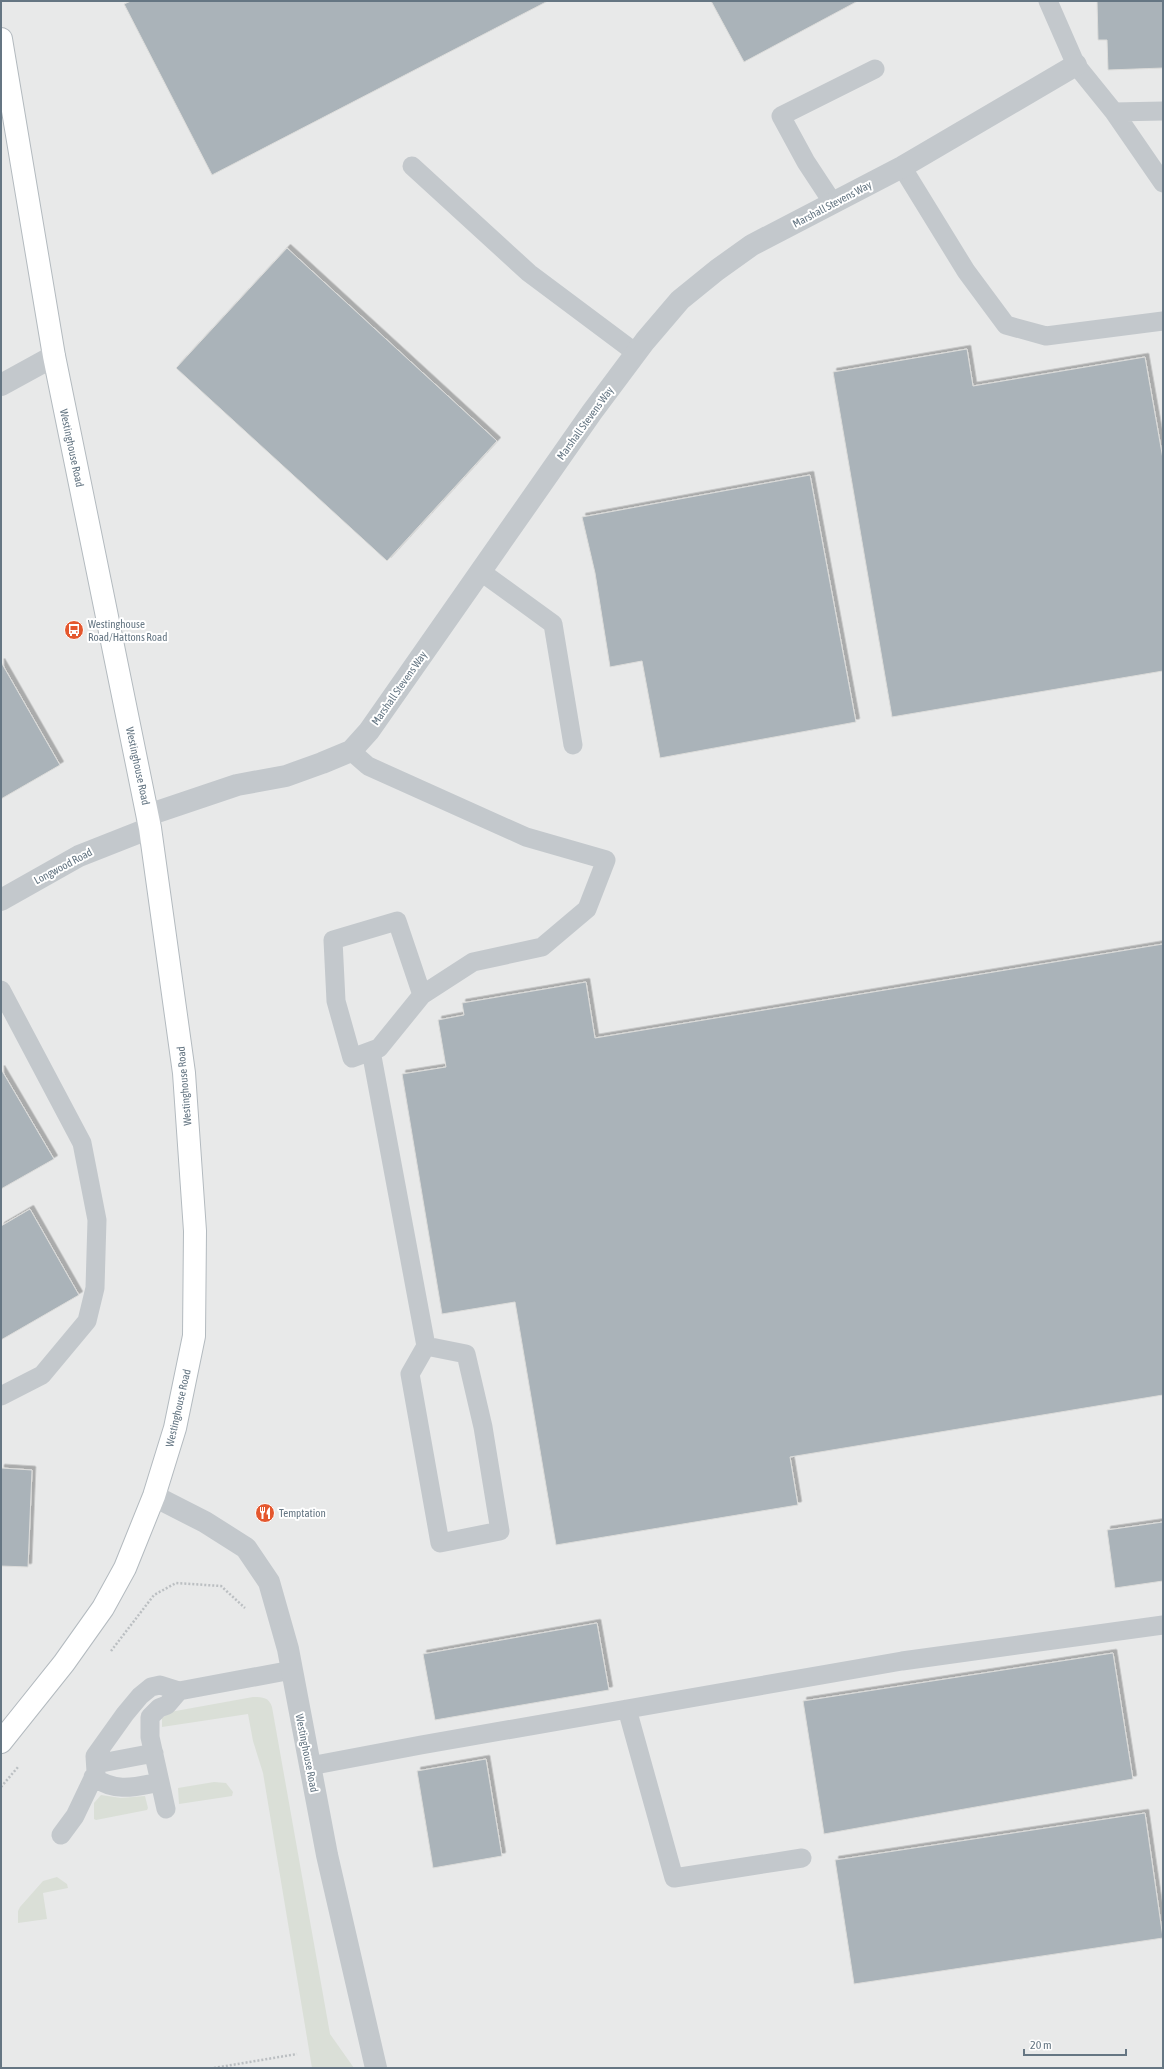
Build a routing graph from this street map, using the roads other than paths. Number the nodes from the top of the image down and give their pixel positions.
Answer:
1 (1048, 1) edge
2 (1, 39) edge
3 (1076, 65) junction
4 (875, 69) dead end
5 (7, 110) edge
6 (1163, 110) edge
7 (1114, 112) junction
8 (412, 166) dead end
9 (902, 167) junction
10 (1163, 183) edge
11 (833, 203) junction
12 (1163, 321) edge
13 (636, 353) junction
14 (54, 356) junction
15 (1, 385) edge
16 (480, 571) junction
17 (573, 745) dead end
18 (350, 751) junction
19 (149, 821) junction
20 (1, 900) edge
21 (1, 990) edge
22 (422, 995) junction
23 (371, 1051) junction
24 (426, 1346) junction
25 (1, 1396) edge
26 (154, 1496) junction
27 (1163, 1625) edge
28 (292, 1670) junction
29 (179, 1691) junction
30 (627, 1709) junction
31 (1, 1742) edge
32 (154, 1753) junction
33 (310, 1766) junction
34 (94, 1770) junction
35 (160, 1782) junction
36 (166, 1809) dead end
37 (61, 1836) dead end
38 (802, 1858) dead end
39 (376, 2068) edge

1 - 3 lane
2 - 5 street, Westinghouse Road
3 - 7 lane
3 - 9 street, Marshall Stevens Way
4 - 11 lane
5 - 14 street, Westinghouse Road
6 - 7 lane
7 - 10 lane
8 - 13 lane
9 - 11 street, Marshall Stevens Way
9 - 12 lane
11 - 13 street, Marshall Stevens Way
13 - 16 street, Marshall Stevens Way
14 - 15 street
14 - 19 street, Westinghouse Road
16 - 17 lane
16 - 18 street, Marshall Stevens Way
18 - 19 street, Marshall Stevens Way
18 - 22 lane
19 - 20 street, Longwood Road
19 - 26 street, Westinghouse Road
21 - 25 lane
22 - 23 lane
22 - 23 lane
23 - 24 lane
24 - 24 lane
26 - 28 street, Westinghouse Road
26 - 31 street, Westinghouse Road
27 - 30 lane
28 - 29 lane
28 - 33 street, Westinghouse Road
29 - 32 lane
29 - 34 lane
30 - 33 lane
30 - 38 lane
32 - 34 lane
32 - 35 lane
33 - 39 street, Westinghouse Road
34 - 35 lane
34 - 37 lane
35 - 36 lane

